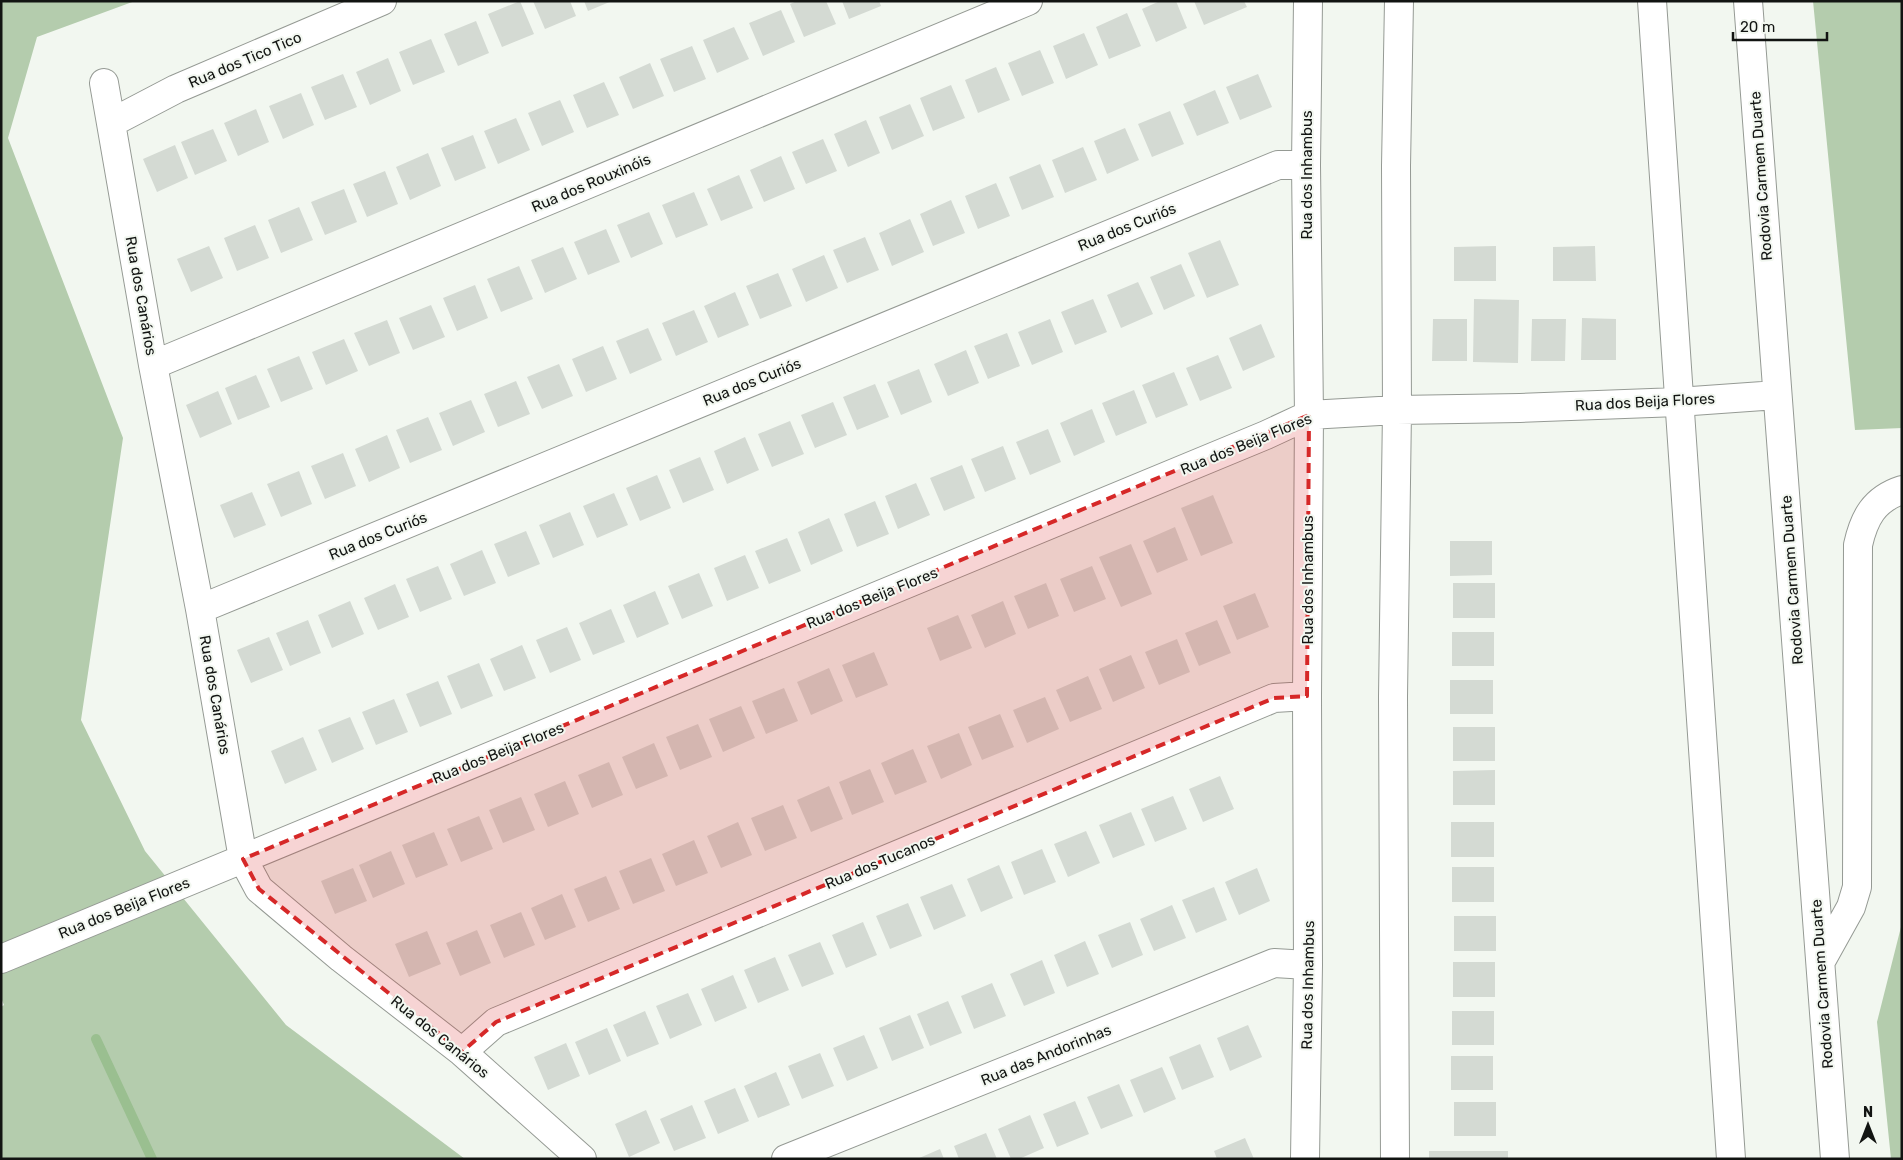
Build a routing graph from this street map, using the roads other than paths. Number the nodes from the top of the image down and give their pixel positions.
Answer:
1 (382, 1) edge
2 (1028, 1) edge
3 (1308, 1) edge
4 (1399, 1) edge
5 (1652, 1) edge
6 (1748, 1) edge
7 (104, 83) dead end
8 (111, 123) junction
9 (1306, 165) junction
10 (153, 365) junction
11 (1777, 395) junction
12 (1678, 402) junction
13 (1397, 410) junction
14 (1309, 415) junction
15 (1902, 490) edge
16 (200, 609) junction
17 (1308, 696) junction
18 (243, 859) junction
19 (1, 959) edge
20 (1821, 961) junction
21 (1308, 964) junction
22 (462, 1052) junction
23 (582, 1159) edge
24 (786, 1159) edge
25 (1305, 1159) edge
26 (1395, 1159) edge
27 (1731, 1159) edge
28 (1835, 1159) edge

1 - 8 street, Rua dos Tico Tico
2 - 10 street, Rua dos Rouxinóis
3 - 9 street, Rua dos Inhambus
4 - 13 street
5 - 12 street
6 - 11 street, Rodovia Carmem Duarte
7 - 8 street, Rua dos Canários
8 - 10 street, Rua dos Canários
9 - 14 street, Rua dos Inhambus
9 - 16 street, Rua dos Curiós
10 - 16 street, Rua dos Canários
11 - 12 street, Rua dos Beija Flores
11 - 20 street, Rodovia Carmem Duarte
12 - 13 street, Rua dos Beija Flores
12 - 27 street
13 - 14 street, Rua dos Beija Flores
13 - 26 street
14 - 17 street, Rua dos Inhambus
14 - 18 street, Rua dos Beija Flores
15 - 20 street
16 - 18 street, Rua dos Canários
17 - 21 street, Rua dos Inhambus
17 - 22 street, Rua dos Tucanos
18 - 19 street, Rua dos Beija Flores
18 - 22 street, Rua dos Canários
20 - 28 street, Rodovia Carmem Duarte
21 - 24 street, Rua das Andorinhas
21 - 25 street, Rua dos Inhambus
22 - 23 street, Rua dos Canários

